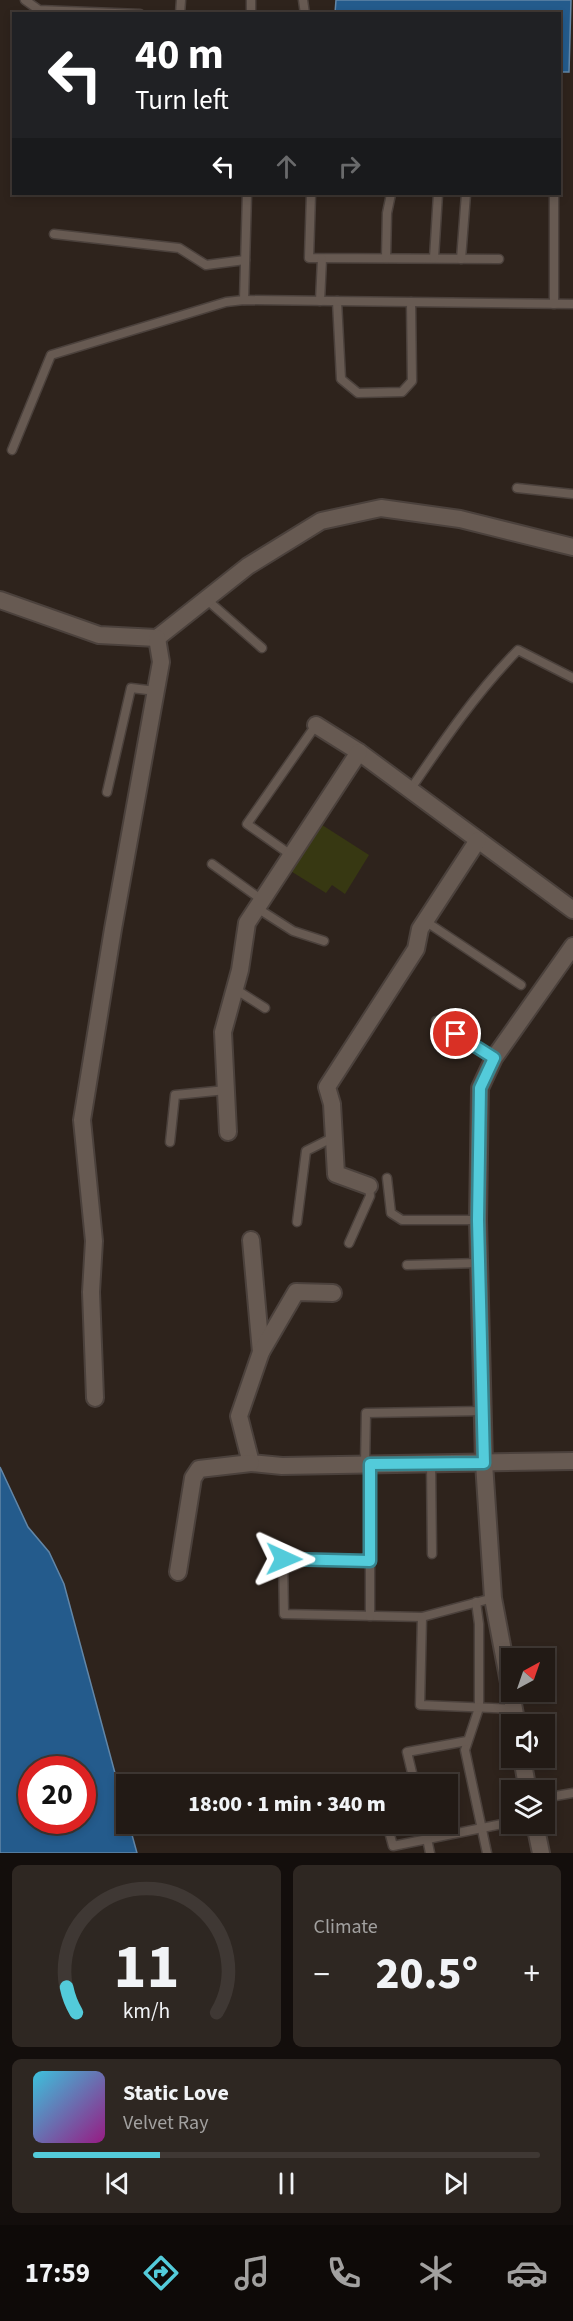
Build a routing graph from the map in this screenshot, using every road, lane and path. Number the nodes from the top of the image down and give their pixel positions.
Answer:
1 (25, 0) edge
2 (38, 12) edge
3 (247, 195) edge
4 (311, 195) edge
5 (391, 195) edge
6 (438, 195) edge
7 (466, 195) edge
8 (554, 195) edge
9 (54, 234) dead end
10 (386, 258) junction
11 (434, 258) junction
12 (322, 259) junction
13 (461, 259) junction
14 (499, 259) dead end
15 (245, 260) junction
16 (244, 300) junction
17 (320, 301) junction
18 (337, 301) junction
19 (411, 302) junction
20 (554, 304) junction
21 (573, 304) edge
22 (12, 450) dead end
23 (517, 488) dead end
24 (573, 494) edge
25 (573, 547) edge
26 (206, 599) junction
27 (0, 600) edge
28 (157, 638) junction
29 (262, 648) dead end
30 (573, 678) edge
31 (156, 692) junction
32 (316, 725) joint
33 (359, 752) junction
34 (410, 790) junction
35 (106, 792) dead end
36 (478, 840) junction
37 (291, 855) junction
38 (212, 864) dead end
39 (259, 904) junction
40 (573, 910) edge
41 (425, 921) junction
42 (324, 941) dead end
43 (573, 946) edge
44 (521, 985) dead end
45 (235, 989) junction
46 (265, 1008) dead end
47 (436, 1021) dead end
48 (494, 1058) junction
49 (226, 1090) junction
50 (228, 1132) dead end
51 (334, 1137) junction
52 (170, 1142) dead end
53 (387, 1178) dead end
54 (369, 1186) joint
55 (478, 1220) junction
56 (297, 1222) dead end
57 (251, 1240) dead end
58 (350, 1243) dead end
59 (479, 1263) junction
60 (407, 1265) dead end
61 (333, 1293) dead end
62 (261, 1352) junction
63 (95, 1398) dead end
64 (482, 1411) junction
65 (573, 1461) edge
66 (251, 1463) junction
67 (431, 1463) junction
68 (484, 1463) junction
69 (368, 1464) junction
70 (432, 1554) dead end
71 (370, 1561) junction
72 (178, 1572) dead end
73 (493, 1598) junction
74 (476, 1602) junction
75 (370, 1616) junction
76 (422, 1617) junction
77 (479, 1708) junction
78 (503, 1714) edge
79 (514, 1714) edge
80 (467, 1741) junction
81 (413, 1774) edge
82 (573, 1793) edge
83 (555, 1796) edge
84 (501, 1824) edge
85 (481, 1828) junction
86 (390, 1834) edge
87 (426, 1834) edge
88 (537, 1834) edge
89 (428, 1840) junction
90 (430, 1853) edge
91 (487, 1853) edge
92 (541, 1853) edge

1 - 2 lane
3 - 15 lane
4 - 12 lane
5 - 10 lane
6 - 11 lane
7 - 13 lane
8 - 20 lane
9 - 15 lane
10 - 11 lane
10 - 12 lane
11 - 13 lane
12 - 17 lane
13 - 14 lane
15 - 16 lane
16 - 17 lane
16 - 22 lane
17 - 18 lane
18 - 19 lane
18 - 19 lane
19 - 20 lane
20 - 21 lane
23 - 24 lane
25 - 26 street
26 - 28 street
26 - 29 lane
27 - 28 street
28 - 31 street
30 - 34 lane
31 - 35 lane
31 - 63 street
32 - 33 street
32 - 37 lane
33 - 34 street
33 - 37 street
34 - 36 street
36 - 40 street
36 - 41 street
37 - 39 street
38 - 39 lane
39 - 42 lane
39 - 45 street
41 - 44 lane
41 - 51 street
43 - 48 street
45 - 46 lane
45 - 49 street
47 - 48 lane
48 - 55 street
49 - 50 street
49 - 52 lane
51 - 54 street
51 - 56 lane
53 - 55 lane
54 - 58 lane
55 - 59 street
57 - 62 street
59 - 60 lane
59 - 64 street
61 - 62 street
62 - 66 street
64 - 68 street
64 - 69 lane
65 - 68 street
66 - 69 street
66 - 72 street
67 - 68 street
67 - 69 street
67 - 70 lane
68 - 73 street
69 - 71 lane
71 - 75 lane
71 - 75 lane
73 - 74 lane
73 - 79 street
74 - 76 lane
74 - 77 lane
75 - 76 lane
76 - 77 lane
77 - 78 lane
77 - 80 lane
80 - 81 lane
80 - 85 lane
82 - 83 lane
84 - 85 lane
85 - 89 lane
85 - 91 lane
86 - 89 lane
87 - 89 lane
88 - 92 street
89 - 90 lane

